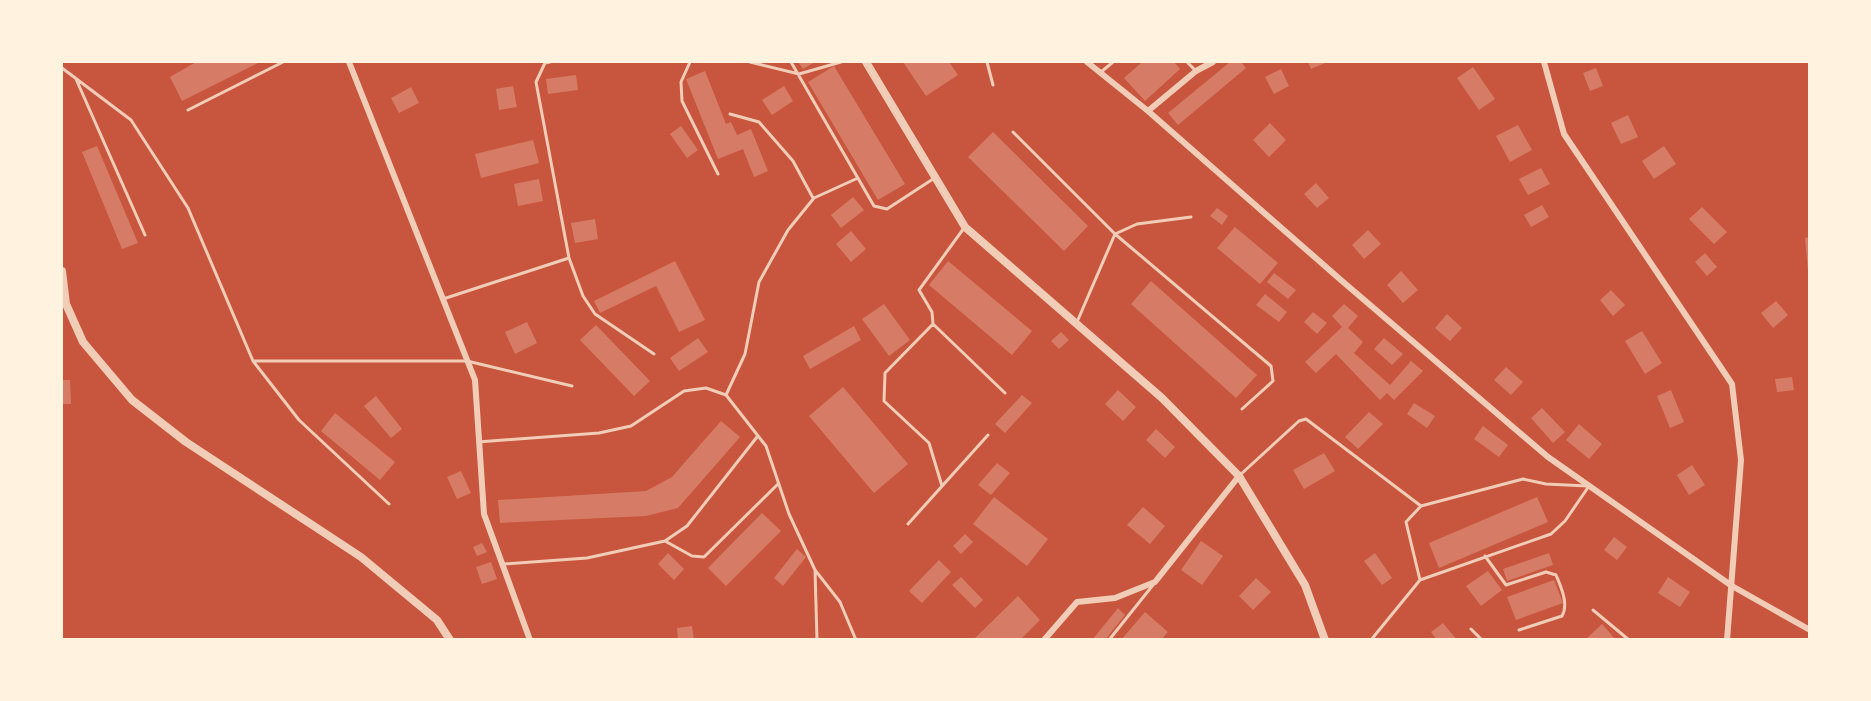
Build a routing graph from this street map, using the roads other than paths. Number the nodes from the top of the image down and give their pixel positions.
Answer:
1 (283, 62) edge
2 (349, 62) edge
3 (550, 62) edge
4 (690, 62) edge
5 (750, 62) edge
6 (791, 62) edge
7 (841, 62) edge
8 (866, 62) edge
9 (987, 62) edge
10 (1087, 62) edge
11 (1113, 62) edge
12 (1187, 62) edge
13 (1213, 62) edge
14 (1544, 62) edge
15 (62, 68) edge
16 (1196, 71) junction
17 (1101, 72) junction
18 (799, 74) junction
19 (76, 78) junction
20 (993, 85) dead end
21 (188, 110) dead end
22 (1148, 111) junction
23 (730, 114) dead end
24 (1013, 132) dead end
25 (718, 174) dead end
26 (858, 178) junction
27 (933, 179) junction
28 (813, 198) junction
29 (1191, 217) dead end
30 (965, 227) junction
31 (1115, 234) junction
32 (145, 235) dead end
33 (568, 258) junction
34 (62, 271) edge
35 (442, 299) junction
36 (64, 304) edge
37 (933, 324) junction
38 (1077, 324) junction
39 (654, 354) dead end
40 (253, 361) junction
41 (467, 361) junction
42 (572, 386) dead end
43 (1005, 393) dead end
44 (726, 395) junction
45 (1242, 410) dead end
46 (988, 435) dead end
47 (757, 437) junction
48 (478, 442) junction
49 (1239, 476) junction
50 (778, 484) junction
51 (942, 486) junction
52 (1589, 486) junction
53 (389, 504) dead end
54 (1421, 507) junction
55 (908, 524) dead end
56 (664, 541) junction
57 (1485, 556) junction
58 (502, 564) junction
59 (816, 570) junction
60 (1420, 580) junction
61 (1155, 582) junction
62 (1732, 586) junction
63 (1593, 610) dead end
64 (1471, 629) dead end
65 (1519, 630) dead end
66 (1809, 630) edge
67 (450, 639) edge
68 (530, 639) edge
69 (816, 639) edge
70 (856, 639) edge
71 (1044, 639) edge
72 (1109, 639) edge
73 (1324, 639) edge
74 (1371, 639) edge
75 (1482, 639) edge
76 (1629, 639) edge
77 (1727, 639) edge

1 - 21 lane
2 - 35 street
3 - 33 lane
4 - 25 lane
5 - 18 lane
6 - 18 lane
7 - 18 lane
8 - 27 street
9 - 20 lane
10 - 17 street
11 - 17 lane
12 - 16 lane
13 - 16 street
14 - 62 street
15 - 19 lane
16 - 22 street
17 - 22 street
18 - 26 lane
19 - 32 lane
19 - 40 lane
22 - 52 street
23 - 28 lane
24 - 31 lane
26 - 27 lane
26 - 28 lane
27 - 30 street
28 - 44 lane
29 - 31 lane
30 - 37 lane
30 - 38 street
31 - 38 lane
31 - 45 lane
33 - 35 lane
33 - 39 lane
34 - 36 street
35 - 41 street
36 - 67 street
37 - 43 lane
37 - 51 lane
38 - 49 street
40 - 41 lane
40 - 53 lane
41 - 42 lane
41 - 48 street
44 - 47 lane
44 - 48 lane
46 - 51 lane
47 - 50 lane
47 - 56 lane
48 - 58 street
49 - 54 lane
49 - 61 street
49 - 73 street
50 - 56 lane
50 - 59 lane
51 - 55 lane
52 - 54 lane
52 - 57 lane
52 - 62 street
54 - 60 lane
56 - 58 lane
57 - 60 lane
57 - 65 lane
58 - 68 street
59 - 69 lane
59 - 70 lane
60 - 74 lane
61 - 71 street
61 - 72 lane
62 - 66 street
62 - 77 street
63 - 76 lane
64 - 75 lane

